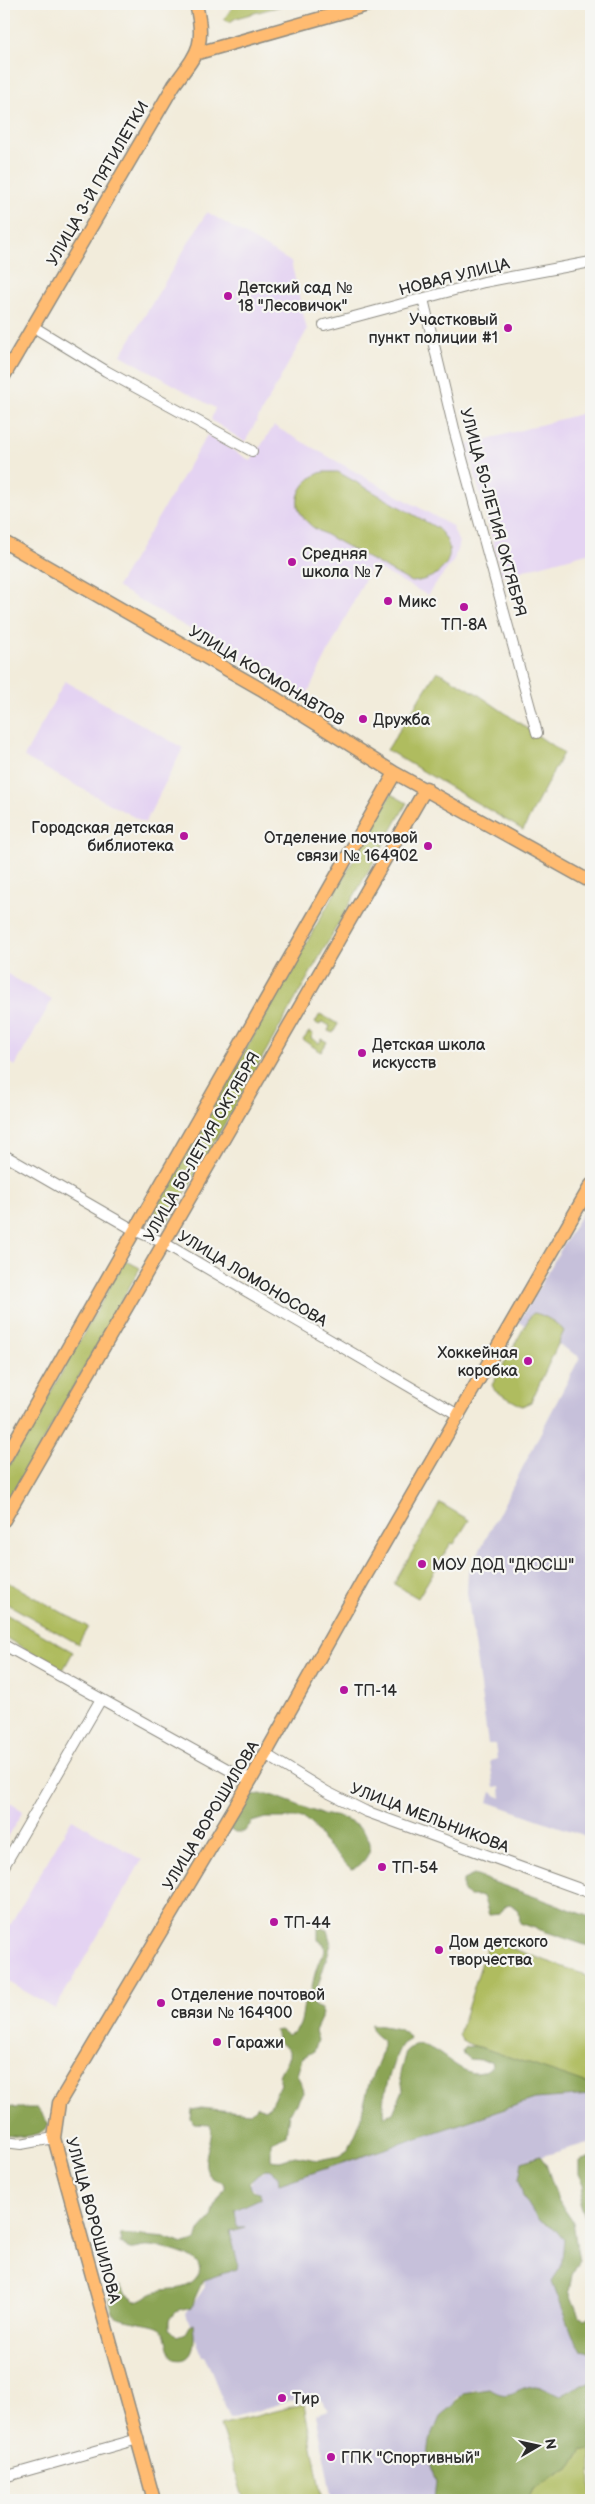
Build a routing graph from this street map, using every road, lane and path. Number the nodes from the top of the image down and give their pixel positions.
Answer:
1 (196, 4) edge
2 (371, 4) edge
3 (198, 53) junction
4 (591, 262) edge
5 (423, 299) junction
6 (324, 325) dead end
7 (32, 326) junction
8 (4, 376) edge
9 (252, 451) dead end
10 (4, 542) edge
11 (537, 733) dead end
12 (395, 773) junction
13 (426, 788) junction
14 (591, 882) edge
15 (4, 1155) edge
16 (591, 1185) edge
17 (134, 1230) junction
18 (164, 1243) junction
19 (460, 1416) junction
20 (4, 1460) edge
21 (4, 1520) edge
22 (4, 1645) edge
23 (101, 1699) junction
24 (265, 1754) junction
25 (252, 1778) junction
26 (4, 1866) edge
27 (591, 1893) edge
28 (54, 2138) junction
29 (4, 2142) edge
30 (138, 2440) junction
31 (4, 2477) edge
32 (154, 2500) edge

1 - 3 main road
2 - 3 main road
3 - 7 main road, УЛИЦА 3-Й ПЯТИЛЕТКИ
4 - 5 street, НОВАЯ УЛИЦА
5 - 6 street, НОВАЯ УЛИЦА
5 - 11 street, УЛИЦА 50-ЛЕТИЯ ОКТЯБРЯ
7 - 8 main road, УЛИЦА 3-Й ПЯТИЛЕТКИ
7 - 9 street
10 - 12 main road, УЛИЦА КОСМОНАВТОВ
12 - 13 main road, УЛИЦА КОСМОНАВТОВ
12 - 17 main road, УЛИЦА 50-ЛЕТИЯ ОКТЯБРЯ
13 - 14 main road, УЛИЦА КОСМОНАВТОВ
13 - 18 main road, УЛИЦА 50-ЛЕТИЯ ОКТЯБРЯ
15 - 17 street, УЛИЦА ЛОМОНОСОВА
16 - 19 main road, УЛИЦА ВОРОШИЛОВА
17 - 18 street, УЛИЦА ЛОМОНОСОВА
17 - 20 main road, УЛИЦА 50-ЛЕТИЯ ОКТЯБРЯ
18 - 19 street, УЛИЦА ЛОМОНОСОВА
18 - 21 main road, УЛИЦА 50-ЛЕТИЯ ОКТЯБРЯ
19 - 24 main road, УЛИЦА ВОРОШИЛОВА
22 - 23 street
23 - 25 street
23 - 26 street
24 - 25 main road, УЛИЦА ВОРОШИЛОВА
24 - 27 street, УЛИЦА МЕЛЬНИКОВА
25 - 28 main road, УЛИЦА ВОРОШИЛОВА
28 - 29 street
28 - 30 main road, УЛИЦА ВОРОШИЛОВА
30 - 31 street
30 - 32 main road, УЛИЦА ВОРОШИЛОВА

